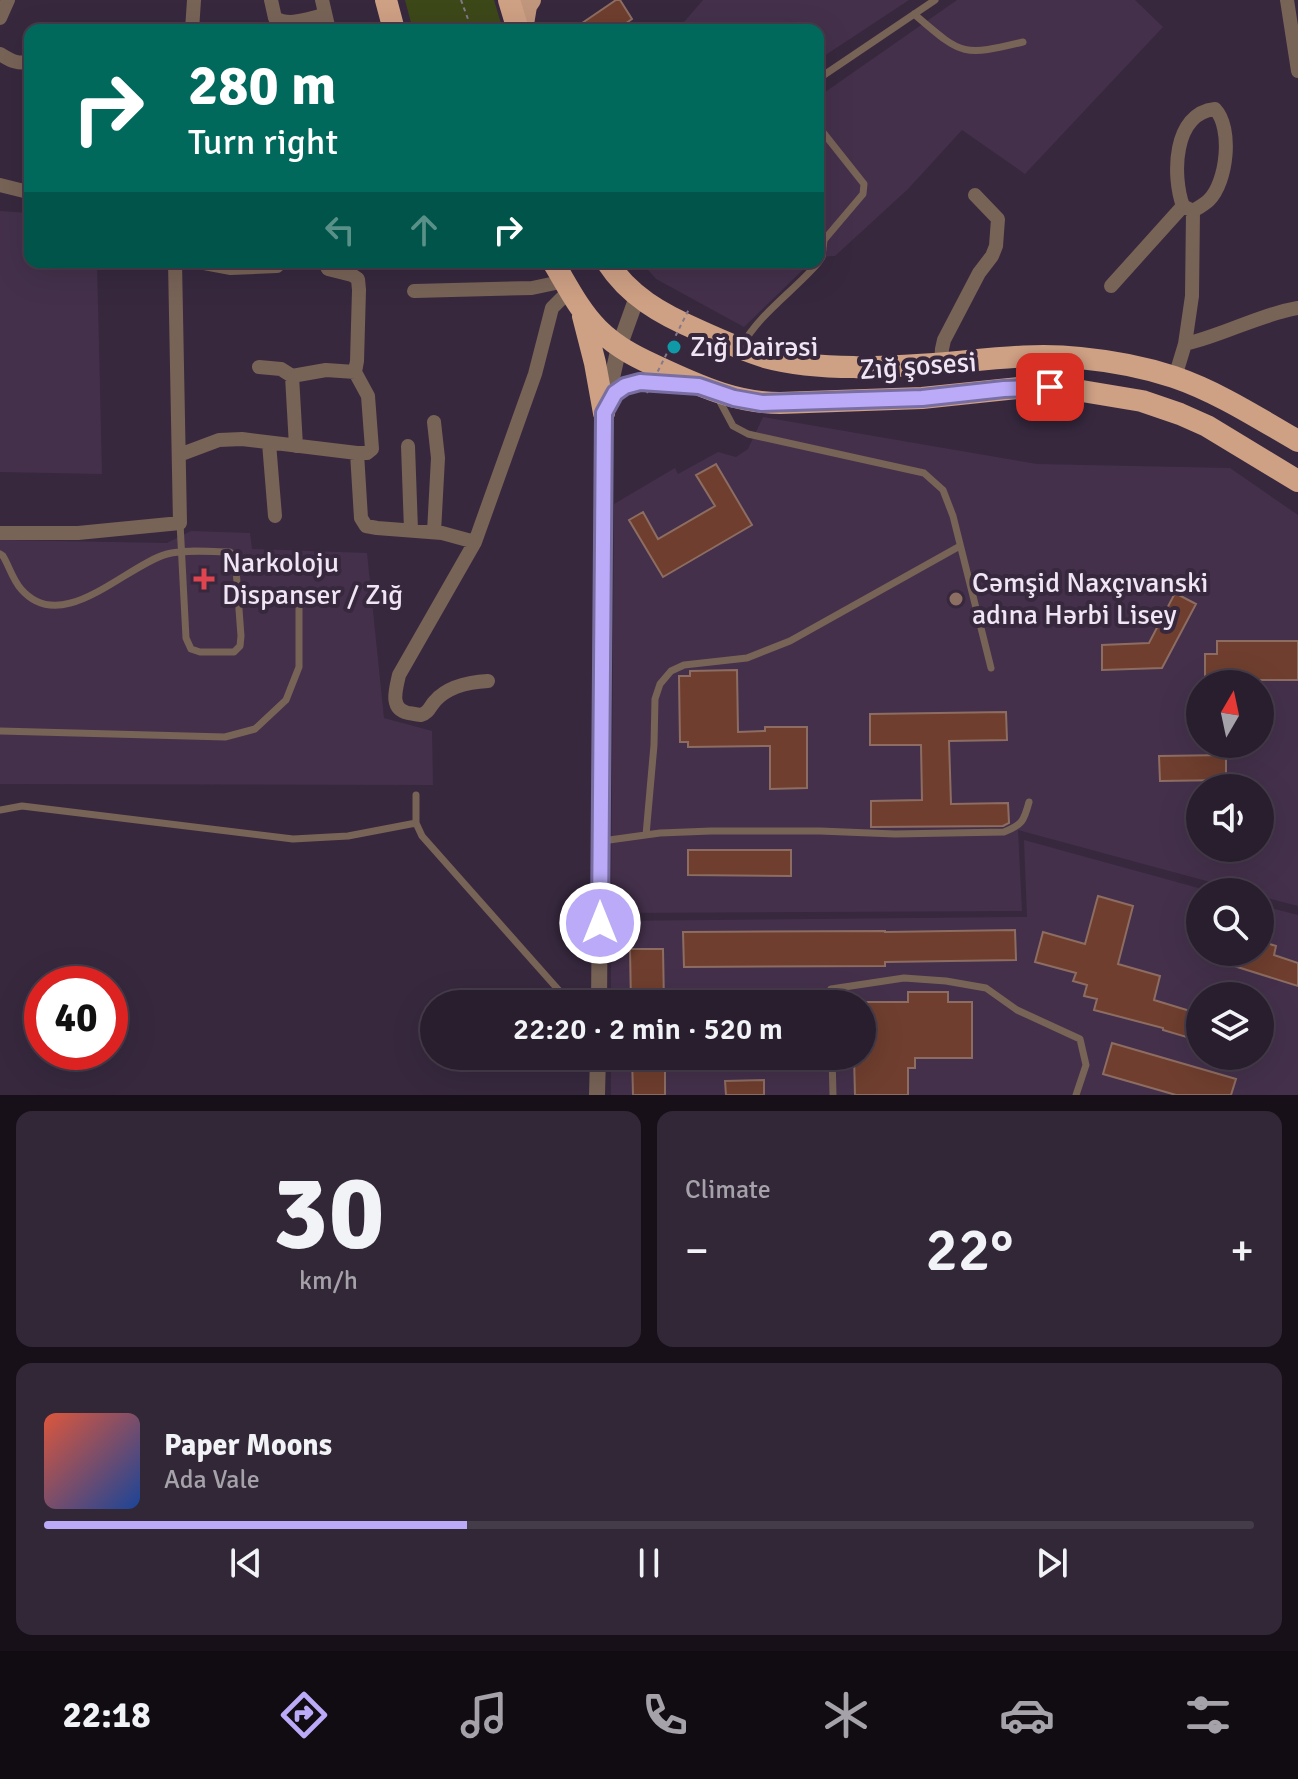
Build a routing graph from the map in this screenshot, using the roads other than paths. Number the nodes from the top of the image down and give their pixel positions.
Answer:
1 (8, 0) edge
2 (194, 0) edge
3 (271, 0) edge
4 (386, 0) edge
5 (509, 0) edge
6 (531, 0) edge
7 (935, 0) edge
8 (1287, 0) edge
9 (323, 7) edge
10 (914, 14) junction
11 (0, 18) edge
12 (192, 24) edge
13 (392, 24) edge
14 (518, 24) edge
15 (522, 24) edge
16 (1023, 42) dead end
17 (0, 54) edge
18 (24, 63) edge
19 (1298, 71) edge
20 (824, 75) edge
21 (824, 134) edge
22 (0, 185) edge
23 (24, 191) edge
24 (975, 195) dead end
25 (1188, 208) junction
26 (824, 240) edge
27 (175, 268) edge
28 (328, 268) edge
29 (611, 268) edge
30 (813, 268) edge
31 (563, 278) edge
32 (1111, 286) dead end
33 (414, 291) dead end
34 (637, 297) junction
35 (1298, 308) edge
36 (582, 311) junction
37 (1185, 344) junction
38 (619, 347) junction
39 (740, 349) junction
40 (941, 363) junction
41 (259, 367) dead end
42 (355, 372) junction
43 (292, 376) junction
44 (1175, 377) junction
45 (707, 388) junction
46 (604, 413) junction
47 (434, 422) dead end
48 (1298, 441) edge
49 (269, 443) junction
50 (296, 446) junction
51 (408, 446) dead end
52 (357, 453) junction
53 (179, 455) junction
54 (1298, 481) edge
55 (275, 516) dead end
56 (180, 523) junction
57 (411, 530) junction
58 (434, 532) junction
59 (0, 533) edge
60 (475, 542) junction
61 (960, 546) junction
62 (181, 553) junction
63 (0, 554) edge
64 (299, 600) dead end
65 (991, 668) dead end
66 (488, 681) dead end
67 (0, 731) edge
68 (416, 795) dead end
69 (1029, 802) dead end
70 (0, 810) edge
71 (416, 823) junction
72 (646, 835) junction
73 (600, 841) junction
74 (559, 990) edge
75 (599, 990) edge
76 (831, 990) edge
77 (598, 1070) edge
78 (832, 1070) edge
79 (597, 1095) edge
80 (833, 1095) edge
81 (1076, 1095) edge

1 - 11 street
2 - 12 street
3 - 9 street
4 - 13 highway
5 - 14 highway
6 - 15 main road
7 - 10 lane
8 - 19 street
10 - 16 lane
10 - 20 lane
17 - 18 street
21 - 26 lane
22 - 23 street
24 - 40 street, Zığ şosesi
25 - 25 street
25 - 32 street
25 - 37 street
27 - 53 street
28 - 42 street
29 - 34 highway
30 - 39 lane
31 - 33 street
31 - 36 highway
31 - 60 street
34 - 38 street
34 - 39 highway
35 - 37 street
36 - 38 highway, Zığ şosesi
36 - 46 highway
37 - 44 street
38 - 45 highway, Zığ şosesi
38 - 46 street
39 - 40 highway
40 - 44 highway
41 - 43 street
42 - 43 street
42 - 52 street
43 - 50 street
44 - 48 highway
45 - 46 street
45 - 54 highway, Zığ şosesi
45 - 61 lane
46 - 73 street
47 - 58 street
49 - 50 street
49 - 53 street
49 - 55 street
50 - 52 street
51 - 57 street
52 - 57 street
53 - 56 street
56 - 59 street
56 - 62 lane
57 - 58 street
58 - 60 street
60 - 66 street
61 - 65 lane
61 - 72 lane
62 - 62 lane
62 - 63 lane
64 - 67 lane
68 - 71 lane
69 - 72 lane
70 - 71 lane
71 - 74 lane
72 - 73 lane
73 - 75 street
76 - 81 lane
77 - 79 street
78 - 80 lane

